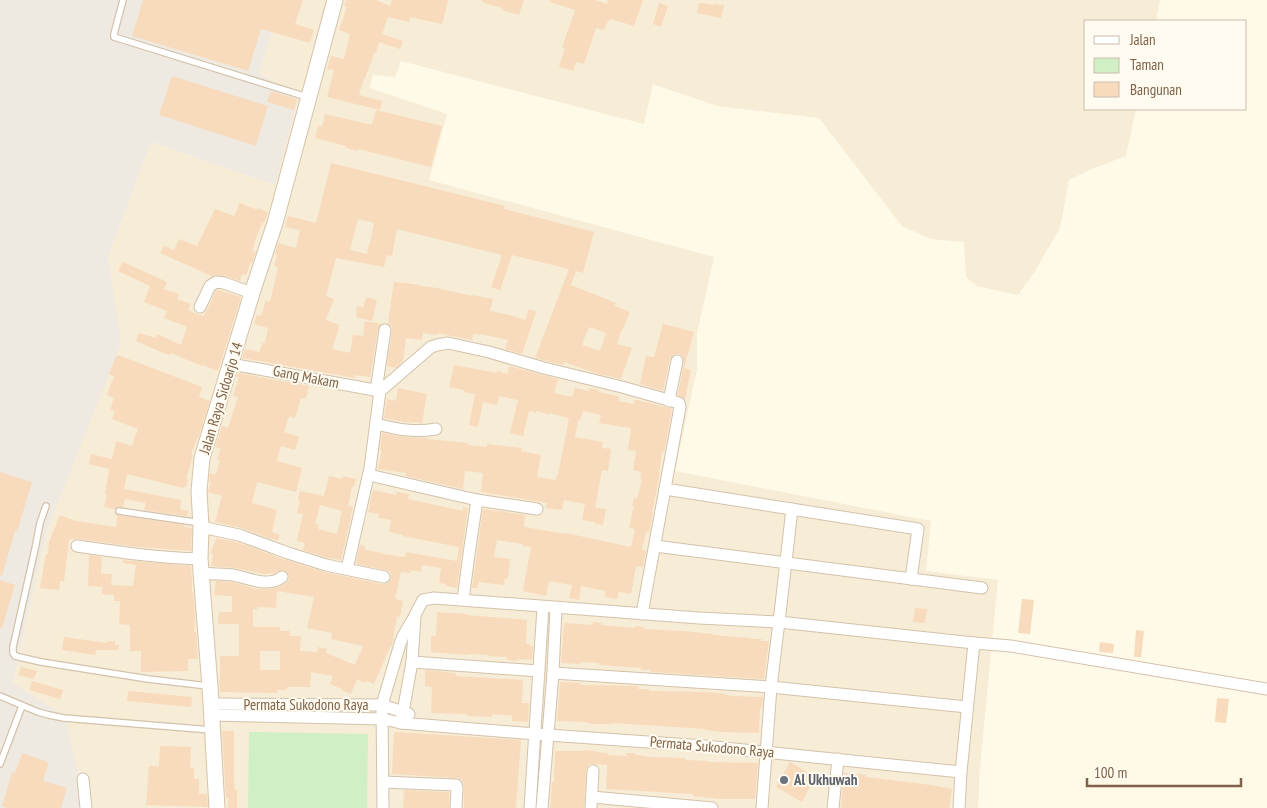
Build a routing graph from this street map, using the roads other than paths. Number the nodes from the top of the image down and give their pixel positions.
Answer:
1 (123, 0) edge
2 (335, 0) edge
3 (309, 98) junction
4 (252, 293) junction
5 (200, 307) dead end
6 (386, 330) dead end
7 (677, 361) dead end
8 (231, 364) junction
9 (378, 391) junction
10 (669, 401) junction
11 (376, 424) junction
12 (436, 429) dead end
13 (368, 476) junction
14 (666, 489) junction
15 (477, 500) junction
16 (46, 506) dead end
17 (537, 509) dead end
18 (792, 509) junction
19 (119, 511) dead end
20 (201, 525) junction
21 (77, 546) dead end
22 (655, 546) junction
23 (786, 563) junction
24 (201, 566) junction
25 (347, 569) junction
26 (282, 577) dead end
27 (384, 577) dead end
28 (911, 579) junction
29 (982, 588) dead end
30 (464, 600) junction
31 (543, 607) junction
32 (556, 608) junction
33 (642, 614) junction
34 (415, 615) junction
35 (779, 622) junction
36 (974, 643) junction
37 (412, 662) junction
38 (539, 671) junction
39 (552, 673) junction
40 (210, 687) junction
41 (771, 688) junction
42 (1267, 689) edge
43 (0, 696) edge
44 (382, 705) junction
45 (22, 706) junction
46 (312, 706) junction
47 (967, 708) junction
48 (212, 716) junction
49 (402, 717) junction
50 (311, 718) junction
51 (383, 719) junction
52 (535, 734) junction
53 (548, 735) junction
54 (766, 752) junction
55 (838, 759) junction
56 (0, 764) edge
57 (593, 771) dead end
58 (961, 772) junction
59 (83, 779) dead end
60 (383, 782) junction
61 (592, 803) edge
62 (86, 808) edge
63 (217, 808) edge
64 (382, 808) edge
65 (456, 808) edge
66 (530, 808) edge
67 (542, 808) edge
68 (712, 808) edge
69 (762, 808) edge
70 (833, 808) edge
71 (959, 808) edge

1 - 3 lane
2 - 3 main road, Jalan Raya Sidoarjo 14
3 - 4 main road, Jalan Raya Sidoarjo 14
4 - 5 street
4 - 8 main road, Jalan Raya Sidoarjo 14
6 - 9 street
7 - 10 street
8 - 9 street, Gang Makam
8 - 20 main road, Jalan Raya Sidoarjo 14
9 - 10 street
9 - 11 street
10 - 14 street
11 - 12 street
11 - 13 street
13 - 15 street
13 - 25 street
14 - 18 street
14 - 22 street
15 - 17 street
15 - 30 street
16 - 40 lane
18 - 23 street
18 - 28 street
19 - 20 lane
20 - 24 main road, Jalan Raya Sidoarjo 14
20 - 25 street
21 - 24 street
22 - 23 street
22 - 33 street
23 - 28 street
23 - 35 street
24 - 26 street
24 - 40 main road, Jalan Raya Sidoarjo 14
25 - 27 street
28 - 29 street
30 - 31 street
30 - 34 street
31 - 32 street
31 - 38 street
32 - 33 street
32 - 39 street
33 - 35 street
34 - 37 street
34 - 44 street
35 - 36 street
35 - 41 street
36 - 42 street
36 - 47 street
37 - 38 street
37 - 49 street
38 - 52 street
39 - 41 street
39 - 53 street
40 - 48 main road, Jalan Raya Sidoarjo 14
41 - 47 street
41 - 54 street
43 - 45 lane
44 - 46 street, Permata Sukodono Raya
44 - 49 street, Permata Sukodono Raya
44 - 51 street
45 - 48 lane
45 - 56 lane
46 - 48 street, Permata Sukodono Raya
46 - 50 street
47 - 58 street
48 - 50 street, Permata Sukodono Raya
48 - 63 main road, Jalan Raya Sidoarjo 14
49 - 51 street, Permata Sukodono Raya
49 - 52 street, Permata Sukodono Raya
50 - 51 street, Permata Sukodono Raya
51 - 60 street
52 - 53 street, Permata Sukodono Raya
52 - 66 street
53 - 54 street, Permata Sukodono Raya
53 - 67 street
54 - 55 street, Permata Sukodono Raya
54 - 69 street
55 - 58 street, Permata Sukodono Raya
55 - 70 street
57 - 61 street
58 - 71 street
59 - 62 street
60 - 64 street
60 - 65 street
61 - 68 street

